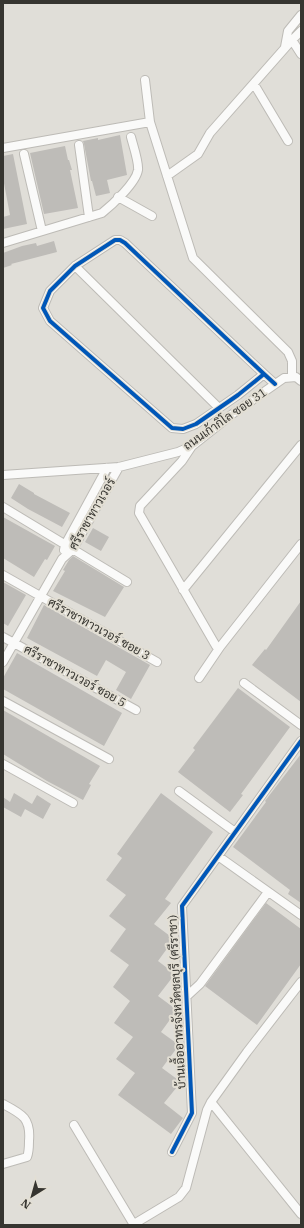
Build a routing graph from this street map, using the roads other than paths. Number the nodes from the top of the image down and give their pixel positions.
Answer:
1 (301, 15) edge
2 (301, 31) edge
3 (292, 40) junction
4 (284, 48) junction
5 (301, 54) edge
6 (145, 80) dead end
7 (254, 84) junction
8 (150, 122) junction
9 (131, 137) dead end
10 (288, 140) dead end
11 (80, 145) dead end
12 (3, 148) edge
13 (24, 154) dead end
14 (167, 176) junction
15 (118, 197) junction
16 (152, 216) dead end
17 (89, 217) junction
18 (42, 231) junction
19 (3, 243) edge
20 (75, 266) junction
21 (264, 374) junction
22 (292, 377) junction
23 (301, 381) edge
24 (275, 384) junction
25 (219, 408) junction
26 (301, 445) edge
27 (192, 446) junction
28 (119, 467) junction
29 (107, 468) junction
30 (3, 475) edge
31 (3, 507) edge
32 (301, 544) edge
33 (65, 545) junction
34 (73, 549) junction
35 (62, 559) junction
36 (3, 575) edge
37 (127, 582) dead end
38 (183, 590) junction
39 (41, 597) junction
40 (3, 637) edge
41 (14, 643) junction
42 (220, 647) junction
43 (3, 662) edge
44 (157, 662) dead end
45 (199, 678) dead end
46 (244, 683) dead end
47 (3, 701) edge
48 (136, 710) dead end
49 (301, 725) edge
50 (301, 741) edge
51 (109, 759) dead end
52 (3, 764) edge
53 (179, 791) dead end
54 (73, 803) dead end
55 (235, 832) junction
56 (218, 856) junction
57 (268, 892) junction
58 (301, 915) edge
59 (301, 982) edge
60 (187, 996) junction
61 (211, 1102) junction
62 (3, 1104) edge
63 (74, 1125) dead end
64 (172, 1152) dead end
65 (3, 1164) edge
66 (301, 1214) edge
67 (134, 1225) edge

1 - 4 street
2 - 3 street
3 - 4 street
3 - 5 street
4 - 7 street
6 - 8 street
7 - 10 street
7 - 14 street
8 - 12 street
8 - 14 street
9 - 15 street
11 - 17 street
13 - 18 street
14 - 22 street
15 - 16 street
15 - 17 street
17 - 18 street
18 - 19 street
20 - 21 street
20 - 25 street
20 - 25 street
21 - 24 street
21 - 25 street
22 - 23 street
22 - 24 street, ถนนเก้ากิโล ซอย 31
24 - 27 street, ถนนเก้ากิโล ซอย 31
26 - 38 street
27 - 28 street, ถนนเก้ากิโล ซอย 31
27 - 38 street
28 - 29 street, ถนนเก้ากิโล ซอย 31
28 - 34 street, ศรีราชาทาวเวอร์
29 - 30 street, ถนนเก้ากิโล ซอย 31
29 - 33 street, ศรีราชาทาวเวอร์
31 - 33 street
32 - 42 street
33 - 34 street
33 - 35 street, ศรีราชาทาวเวอร์
34 - 35 street, ศรีราชาทาวเวอร์
34 - 37 street
35 - 39 street, ศรีราชาทาวเวอร์
36 - 39 street, ศรีราชาทาวเวอร์ ซอย 3
38 - 42 street
39 - 41 street, ศรีราชาทาวเวอร์
39 - 44 street, ศรีราชาทาวเวอร์ ซอย 3
40 - 41 street, ศรีราชาทาวเวอร์ ซอย 5
41 - 43 street, ศรีราชาทาวเวอร์
41 - 48 street, ศรีราชาทาวเวอร์ ซอย 5
42 - 45 street
46 - 49 street
47 - 51 street
50 - 55 street, บ้านเอื้ออาทรจังหวัดชลบุรี (ศรีราชา)
52 - 54 street
53 - 55 street
55 - 56 street, บ้านเอื้ออาทรจังหวัดชลบุรี (ศรีราชา)
56 - 57 street
56 - 60 street, บ้านเอื้ออาทรจังหวัดชลบุรี (ศรีราชา)
57 - 58 street
57 - 60 street
59 - 61 street
60 - 64 street, บ้านเอื้ออาทรจังหวัดชลบุรี (ศรีราชา)
61 - 66 street
61 - 67 street
62 - 65 street
63 - 67 street

